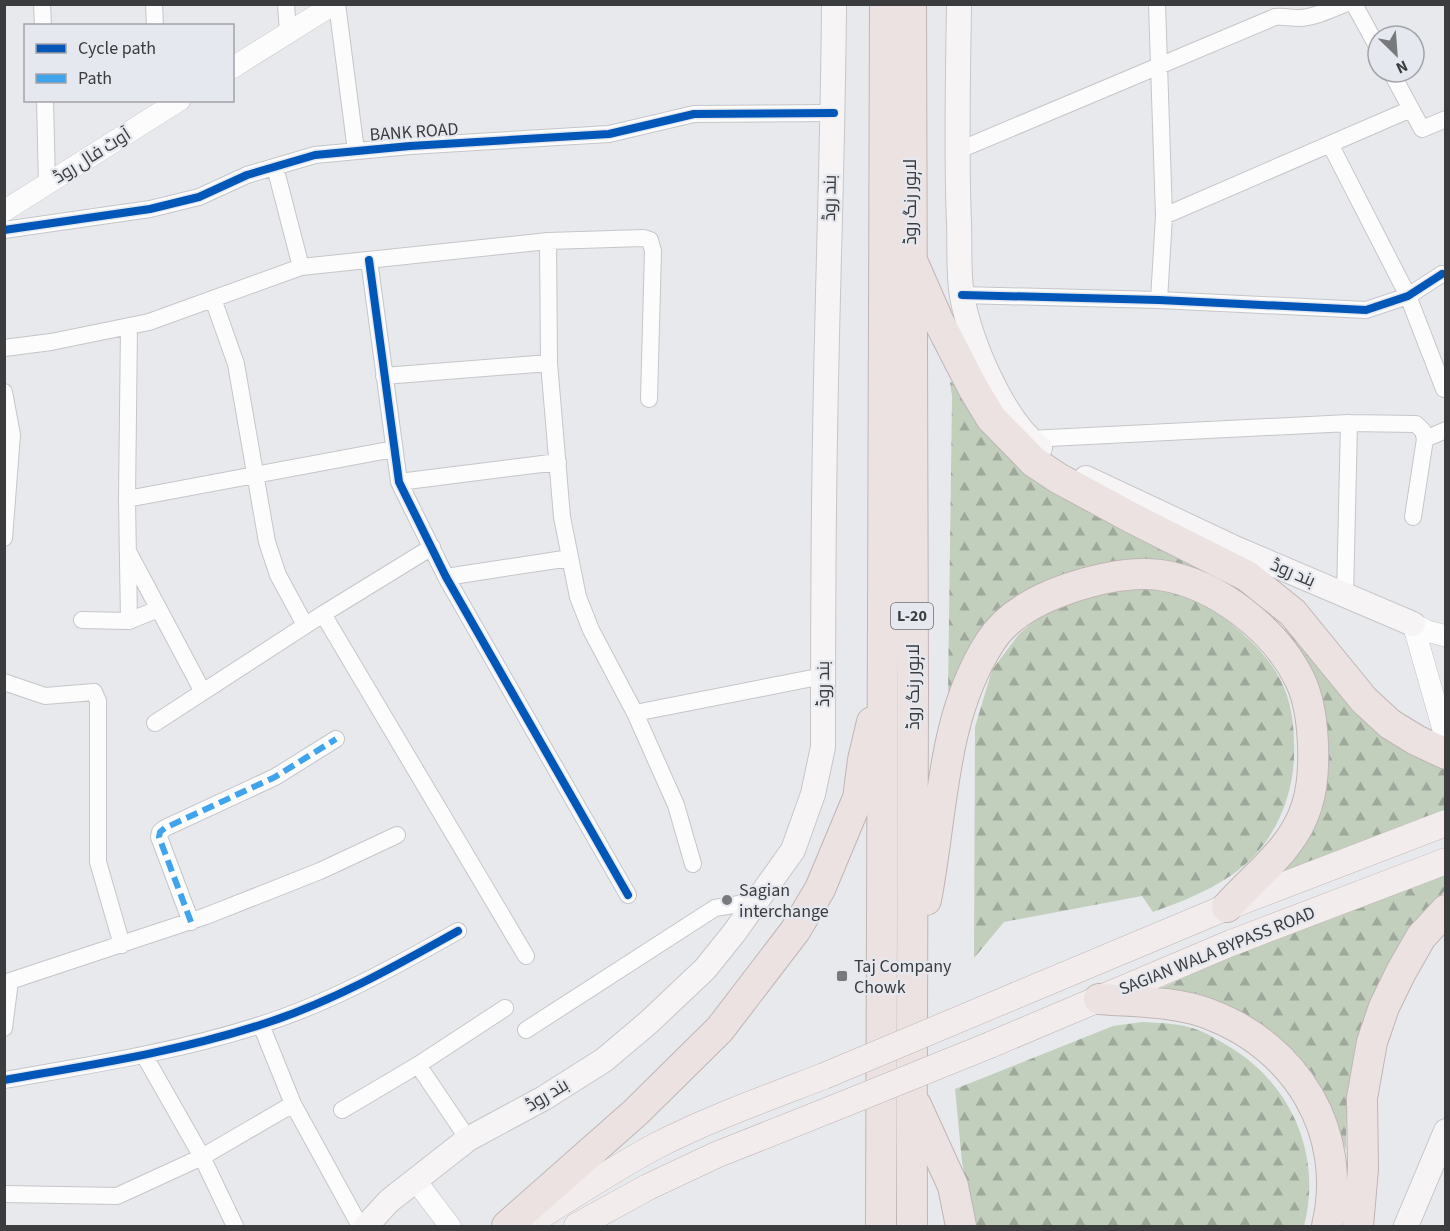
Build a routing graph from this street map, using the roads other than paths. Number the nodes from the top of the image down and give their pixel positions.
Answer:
1 (42, 4) edge
2 (154, 4) edge
3 (286, 4) edge
4 (335, 4) edge
5 (834, 4) edge
6 (885, 4) edge
7 (911, 4) edge
8 (959, 4) edge
9 (1157, 4) edge
10 (1345, 4) edge
11 (1354, 4) edge
12 (43, 24) edge
13 (155, 24) edge
14 (1366, 26) edge
15 (288, 33) junction
16 (234, 67) edge
17 (1160, 67) junction
18 (1397, 84) edge
19 (45, 102) edge
20 (174, 102) edge
21 (159, 107) edge
22 (1411, 109) junction
23 (834, 114) junction
24 (1446, 119) edge
25 (1330, 144) junction
26 (356, 151) junction
27 (957, 152) junction
28 (275, 167) junction
29 (47, 184) junction
30 (4, 211) edge
31 (1164, 216) junction
32 (4, 230) edge
33 (548, 241) junction
34 (910, 254) junction
35 (369, 261) junction
36 (301, 267) junction
37 (1442, 274) dead end
38 (962, 295) junction
39 (1408, 296) junction
40 (213, 299) junction
41 (1159, 300) junction
42 (129, 326) junction
43 (4, 348) edge
44 (549, 363) junction
45 (384, 376) junction
46 (1444, 389) dead end
47 (4, 392) edge
48 (649, 399) dead end
49 (1349, 423) junction
50 (1446, 430) edge
51 (1029, 439) junction
52 (1425, 439) junction
53 (394, 449) junction
54 (558, 462) junction
55 (254, 474) junction
56 (399, 482) junction
57 (127, 499) junction
58 (1413, 517) dead end
59 (4, 538) edge
60 (432, 547) junction
61 (129, 552) junction
62 (570, 558) junction
63 (447, 577) junction
64 (1345, 596) junction
65 (159, 609) junction
66 (323, 614) junction
67 (82, 620) dead end
68 (129, 621) junction
69 (1413, 624) junction
70 (305, 625) junction
71 (1446, 636) edge
72 (884, 674) junction
73 (823, 676) junction
74 (4, 682) edge
75 (203, 692) junction
76 (634, 713) junction
77 (155, 723) dead end
78 (336, 739) dead end
79 (1445, 744) edge
80 (1446, 823) edge
81 (398, 835) dead end
82 (1446, 861) edge
83 (693, 864) dead end
84 (628, 895) dead end
85 (757, 901) junction
86 (1227, 907) junction
87 (1446, 910) edge
88 (192, 922) junction
89 (458, 931) dead end
90 (122, 945) junction
91 (525, 956) dead end
92 (7, 982) edge
93 (911, 982) junction
94 (1100, 999) junction
95 (505, 1008) dead end
96 (261, 1025) junction
97 (4, 1028) edge
98 (526, 1030) dead end
99 (144, 1056) junction
100 (418, 1065) junction
101 (4, 1080) edge
102 (912, 1097) junction
103 (292, 1104) junction
104 (342, 1110) dead end
105 (1446, 1131) edge
106 (468, 1139) junction
107 (202, 1157) junction
108 (416, 1181) junction
109 (4, 1194) edge
110 (235, 1227) edge
111 (360, 1227) edge
112 (366, 1227) edge
113 (450, 1227) edge
114 (507, 1227) edge
115 (525, 1227) edge
116 (577, 1227) edge
117 (881, 1227) edge
118 (912, 1227) edge
119 (961, 1227) edge
120 (1327, 1227) edge
121 (1358, 1227) edge
122 (1406, 1227) edge

1 - 12 street
2 - 13 street
3 - 15 street
4 - 15 street
4 - 26 street
5 - 23 main road, بند روڈ
6 - 72 highway, لاہور رنگ روڈ / L-20
7 - 34 highway, لاہور رنگ روڈ / L-20
8 - 27 main road, بند روڈ
9 - 17 street
10 - 17 street
11 - 14 street
15 - 16 street
17 - 27 street
17 - 31 street
18 - 22 street
19 - 29 street
20 - 21 street, آوٹ فال روڈ
21 - 29 street, آوٹ فال روڈ
22 - 24 street
22 - 25 street
23 - 26 street, BANK ROAD
23 - 73 main road, بند روڈ
25 - 31 street
25 - 39 street
26 - 28 street, BANK ROAD
27 - 38 main road, بند روڈ
28 - 32 street, BANK ROAD
28 - 36 street
29 - 30 street, آوٹ فال روڈ
31 - 41 street
33 - 35 street
33 - 44 street
33 - 48 street
34 - 79 highway
34 - 93 highway, لاہور رنگ روڈ / L-20
35 - 36 street
35 - 45 street
36 - 40 street
37 - 39 street
38 - 41 street
38 - 51 main road, بند روڈ
39 - 41 street
39 - 46 street
40 - 42 street
40 - 55 street
42 - 43 street
42 - 57 street
44 - 45 street
44 - 54 street
45 - 53 street
47 - 59 street
49 - 51 street
49 - 52 street
49 - 64 street
50 - 52 street
51 - 64 main road, بند روڈ
52 - 58 street
53 - 55 street
53 - 56 street
54 - 56 street
54 - 62 street
55 - 57 street
55 - 70 street
56 - 60 street
57 - 61 street
60 - 63 street
60 - 66 street
61 - 65 street
61 - 68 street
62 - 63 street
62 - 76 street
63 - 84 street
64 - 69 main road, بند روڈ
65 - 68 street
65 - 75 street
66 - 70 street
66 - 91 street
67 - 68 street
69 - 71 street
69 - 79 street
70 - 75 street
72 - 114 highway
72 - 117 highway, لاہور رنگ روڈ / L-20, bridge
73 - 76 street
73 - 85 main road, بند روڈ
74 - 90 street
75 - 77 street
76 - 83 street
78 - 88 street
80 - 86 main road, SAGIAN WALA BYPASS ROAD
81 - 88 street
82 - 94 main road, SAGIAN WALA BYPASS ROAD
85 - 98 street
85 - 106 main road, بند روڈ
86 - 93 highway
86 - 115 main road, SAGIAN WALA BYPASS ROAD, bridge
87 - 121 highway
88 - 90 street
89 - 96 street
90 - 92 street
92 - 97 street
93 - 102 highway, لاہور رنگ روڈ / L-20, bridge
94 - 116 main road, SAGIAN WALA BYPASS ROAD, bridge
94 - 120 highway
95 - 100 street
96 - 99 street
96 - 103 street
99 - 101 street
99 - 107 street
100 - 104 street
100 - 106 street
102 - 118 highway, لاہور رنگ روڈ / L-20
102 - 119 highway
103 - 107 street
103 - 111 street
105 - 122 main road
106 - 108 main road, بند روڈ
107 - 109 street
107 - 110 street
108 - 112 main road, بند روڈ
108 - 113 street

